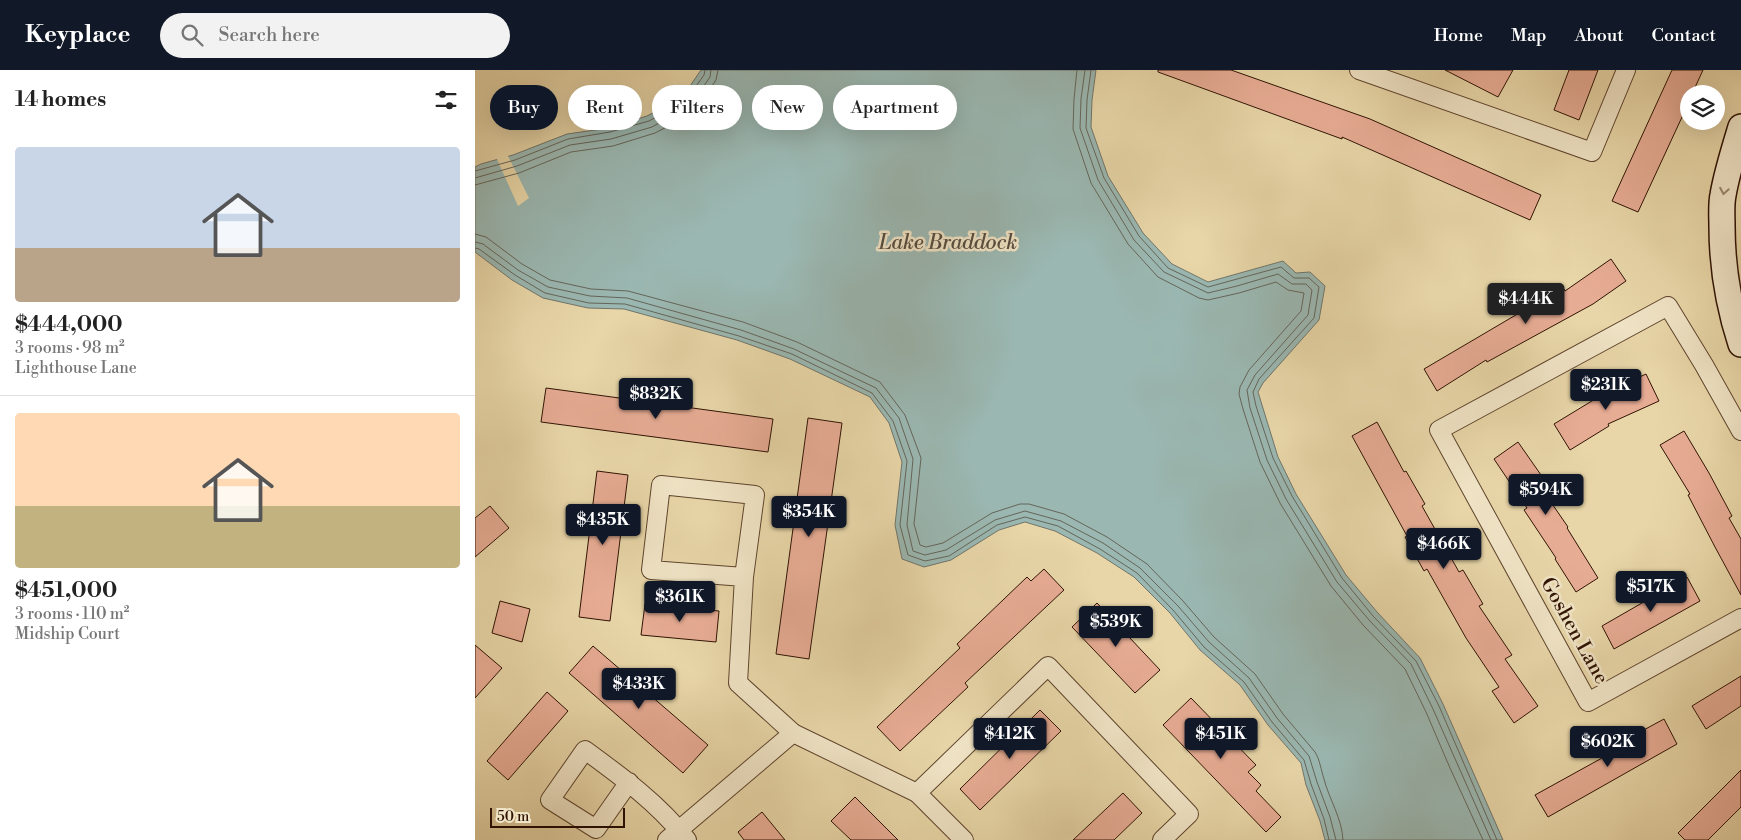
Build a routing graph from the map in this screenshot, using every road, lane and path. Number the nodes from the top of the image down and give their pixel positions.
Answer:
1 (1359, 70) edge
2 (1626, 70) edge
3 (1741, 128) edge
4 (1741, 344) edge
5 (1741, 431) edge
6 (744, 577) junction
7 (1741, 618) edge
8 (793, 733) junction
9 (629, 782) junction
10 (917, 792) junction
11 (678, 836) edge
12 (964, 840) edge
13 (1162, 840) edge

1 - 2 street
3 -> 4 street
5 - 7 street, Goshen Lane
6 - 6 street
6 - 8 street
8 - 10 street
8 - 11 street
9 - 9 street
9 - 11 street
10 - 12 street
10 - 13 street

